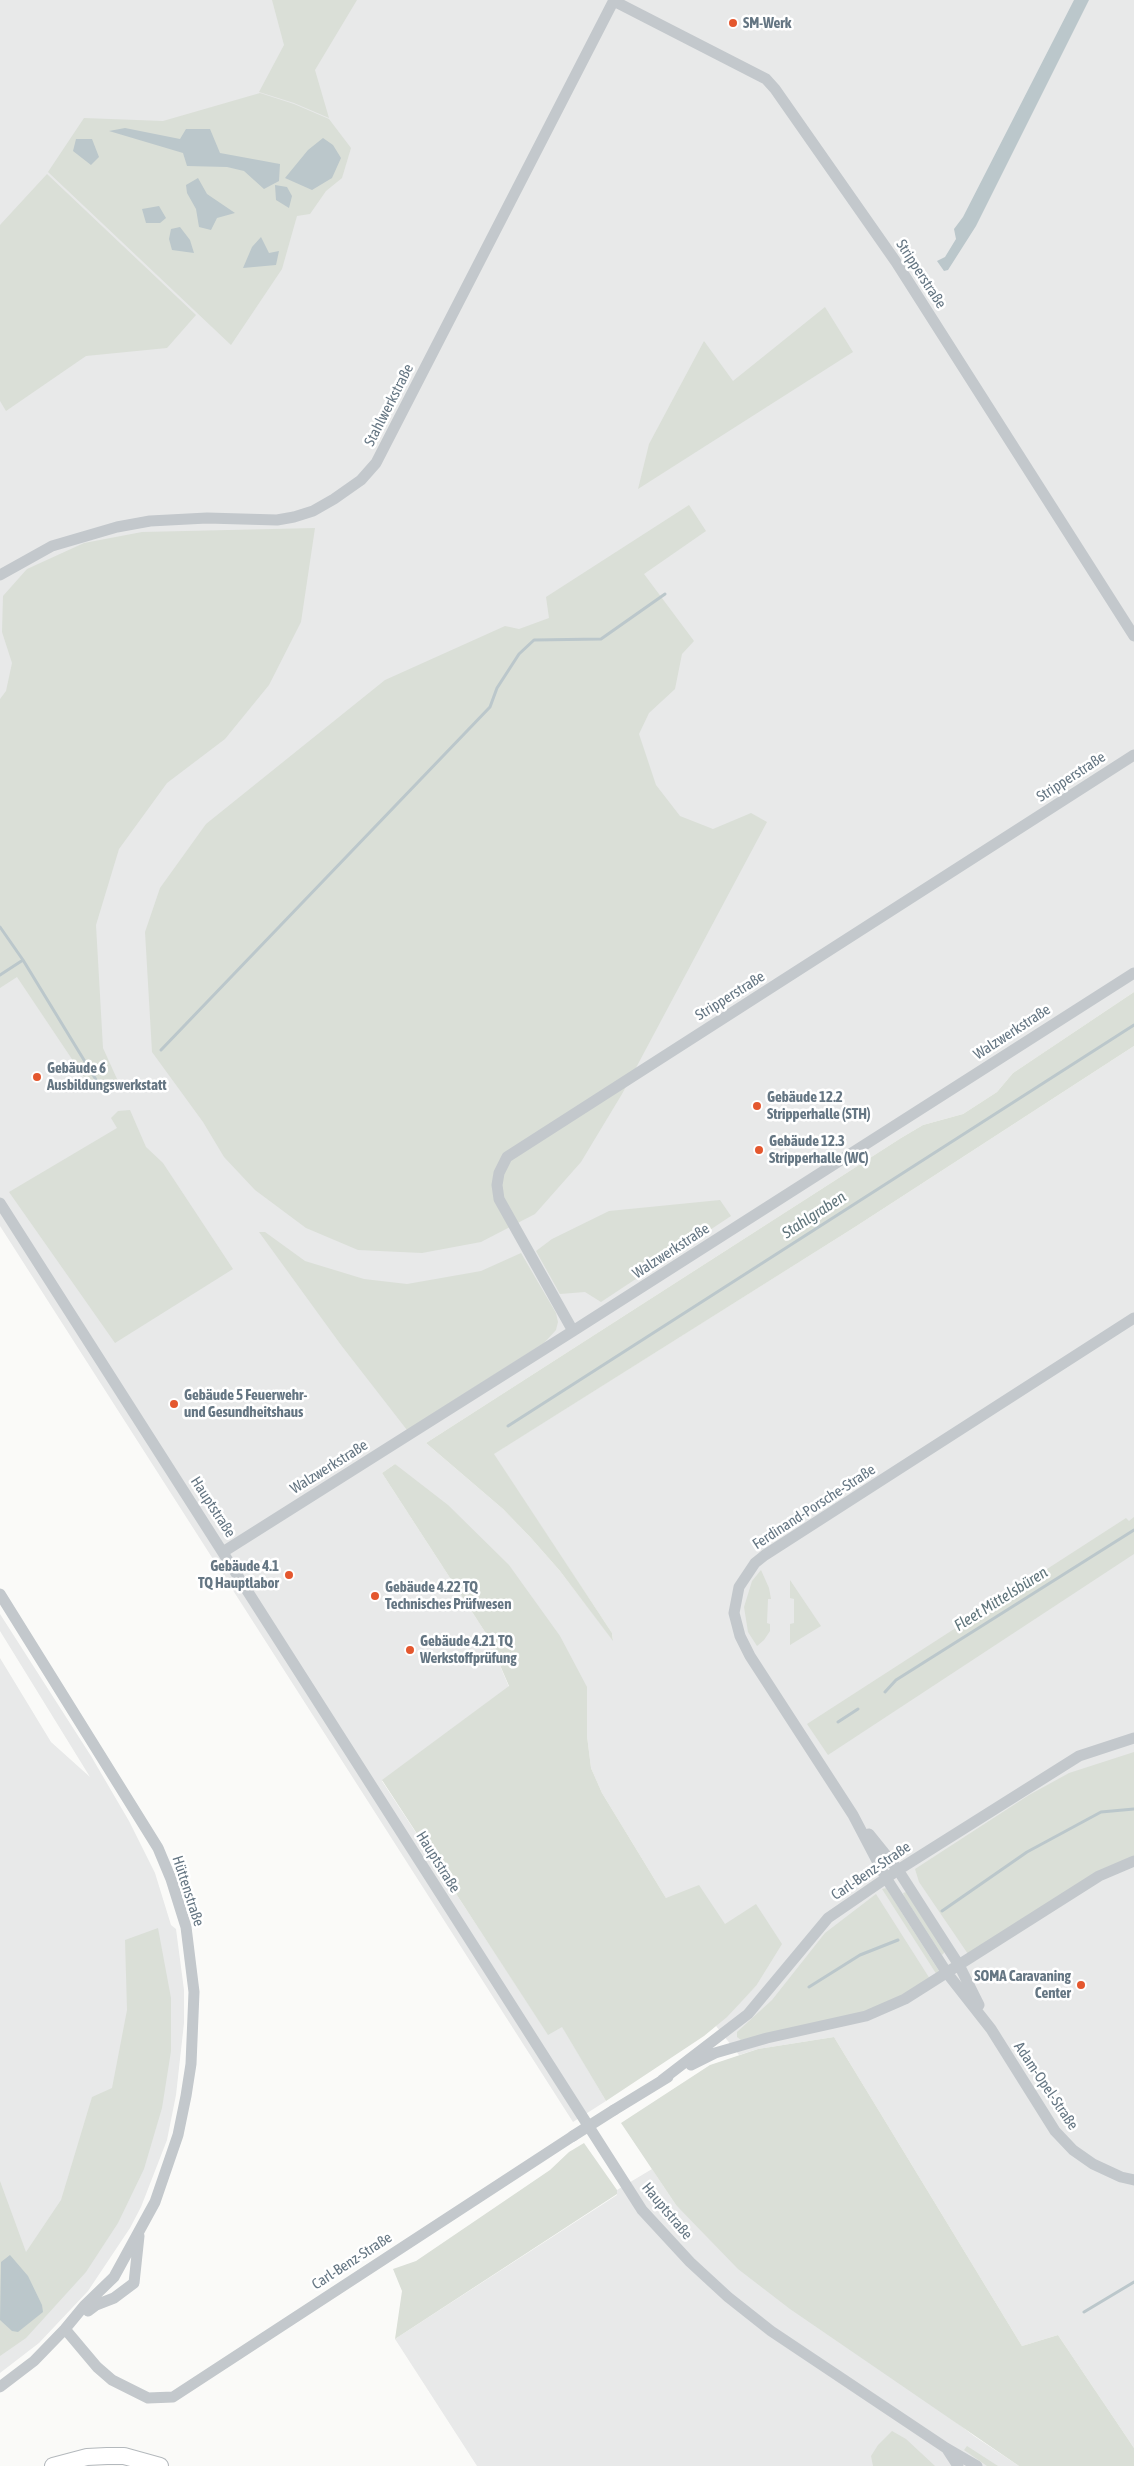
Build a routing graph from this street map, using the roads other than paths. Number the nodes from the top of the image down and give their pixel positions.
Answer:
1 (614, 0) edge
2 (0, 575) edge
3 (1134, 636) edge
4 (1134, 755) edge
5 (1134, 972) edge
6 (0, 1203) edge
7 (1134, 1318) edge
8 (573, 1331) junction
9 (223, 1552) junction
10 (0, 1594) edge
11 (1134, 1738) edge
12 (853, 1815) junction
13 (1134, 1861) edge
14 (898, 1870) junction
15 (886, 1878) junction
16 (959, 1965) junction
17 (947, 1973) junction
18 (991, 2029) junction
19 (662, 2080) junction
20 (1134, 2180) edge
21 (139, 2233) junction
22 (66, 2330) junction
23 (0, 2387) edge
24 (946, 2448) junction
25 (53, 2466) edge
26 (160, 2466) edge
27 (958, 2466) edge
28 (977, 2466) edge

1 - 2 street, Stahlwerkstraße
1 - 3 street, Stripperstraße
4 - 8 street, Stripperstraße
5 - 8 street, Walzwerkstraße
6 - 9 street, Hauptstraße
7 - 12 street, Ferdinand-Porsche-Straße
8 - 9 street, Walzwerkstraße
9 - 24 street, Hauptstraße
10 - 21 street, Hüttenstraße
11 - 14 street, Carl-Benz-Straße
12 - 14 street, Ferdinand-Porsche-Straße
12 - 15 street, Ferdinand-Porsche-Straße
13 - 16 street, Carl-Benz-Straße
14 - 15 street, Carl-Benz-Straße
14 - 16 street, Ferdinand-Porsche-Straße
15 - 17 street, Ferdinand-Porsche-Straße
15 - 19 street, Carl-Benz-Straße
16 - 17 street, Carl-Benz-Straße
16 - 18 street, Adam-Opel-Straße
17 - 18 street, Adam-Opel-Straße
17 - 19 street, Carl-Benz-Straße
18 - 20 street, Adam-Opel-Straße
19 - 22 street, Carl-Benz-Straße, bridge
21 - 22 street, Hüttenstraße
21 - 22 street, Hüttenstraße
22 - 23 street, Hüttenstraße
24 - 27 street
24 - 28 street, Hauptstraße
25 - 26 highway

